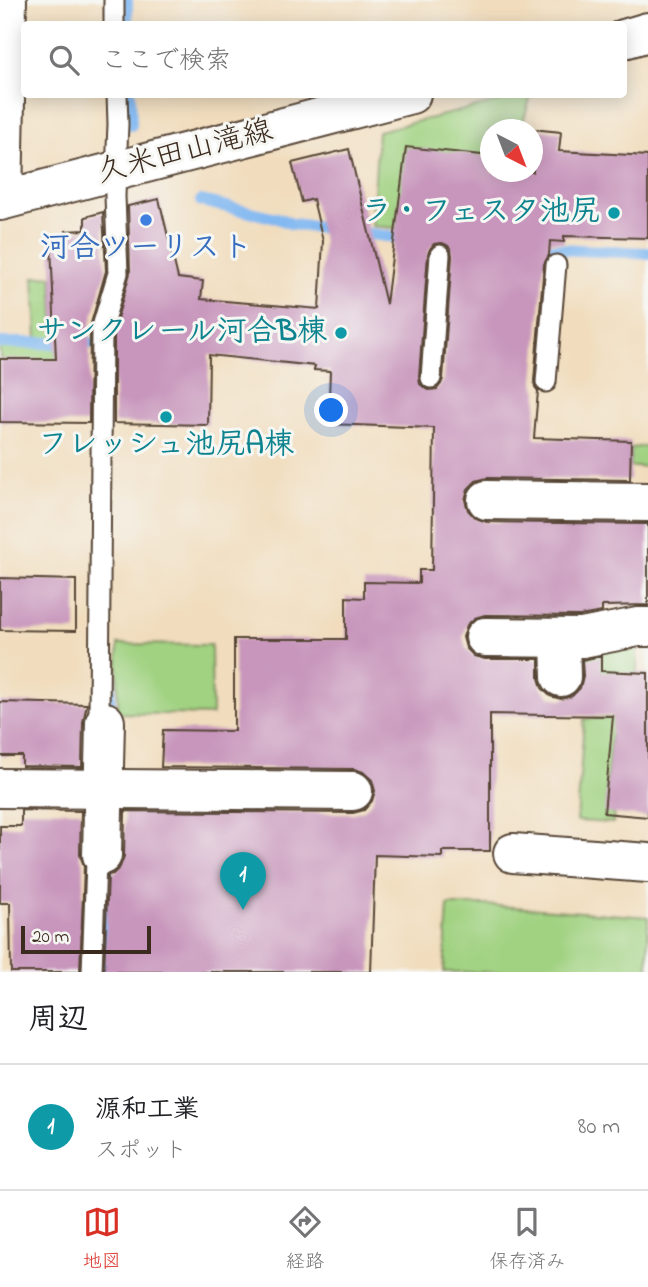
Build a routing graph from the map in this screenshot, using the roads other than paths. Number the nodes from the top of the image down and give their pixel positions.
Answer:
1 (7, 0) edge
2 (114, 0) edge
3 (114, 21) edge
4 (648, 32) edge
5 (627, 38) edge
6 (117, 98) edge
7 (396, 98) edge
8 (115, 171) junction
9 (1, 201) edge
10 (440, 255) dead end
11 (556, 265) dead end
12 (431, 378) dead end
13 (546, 382) dead end
14 (487, 500) dead end
15 (648, 502) edge
16 (648, 627) edge
17 (485, 637) dead end
18 (560, 638) junction
19 (561, 677) dead end
20 (105, 722) joint
21 (0, 788) edge
22 (103, 790) junction
23 (353, 792) dead end
24 (513, 853) dead end
25 (102, 855) joint
26 (648, 863) edge
27 (92, 972) edge

1 - 9 street
2 - 3 lane
4 - 5 street
6 - 8 lane
7 - 8 street, 久米田山滝線
8 - 9 street, 久米田山滝線
8 - 20 lane
10 - 12 lane
11 - 13 lane
14 - 15 street
16 - 18 street
17 - 18 street
18 - 19 street
20 - 22 street
21 - 22 street
22 - 23 street
22 - 25 street
24 - 26 street
25 - 27 lane

